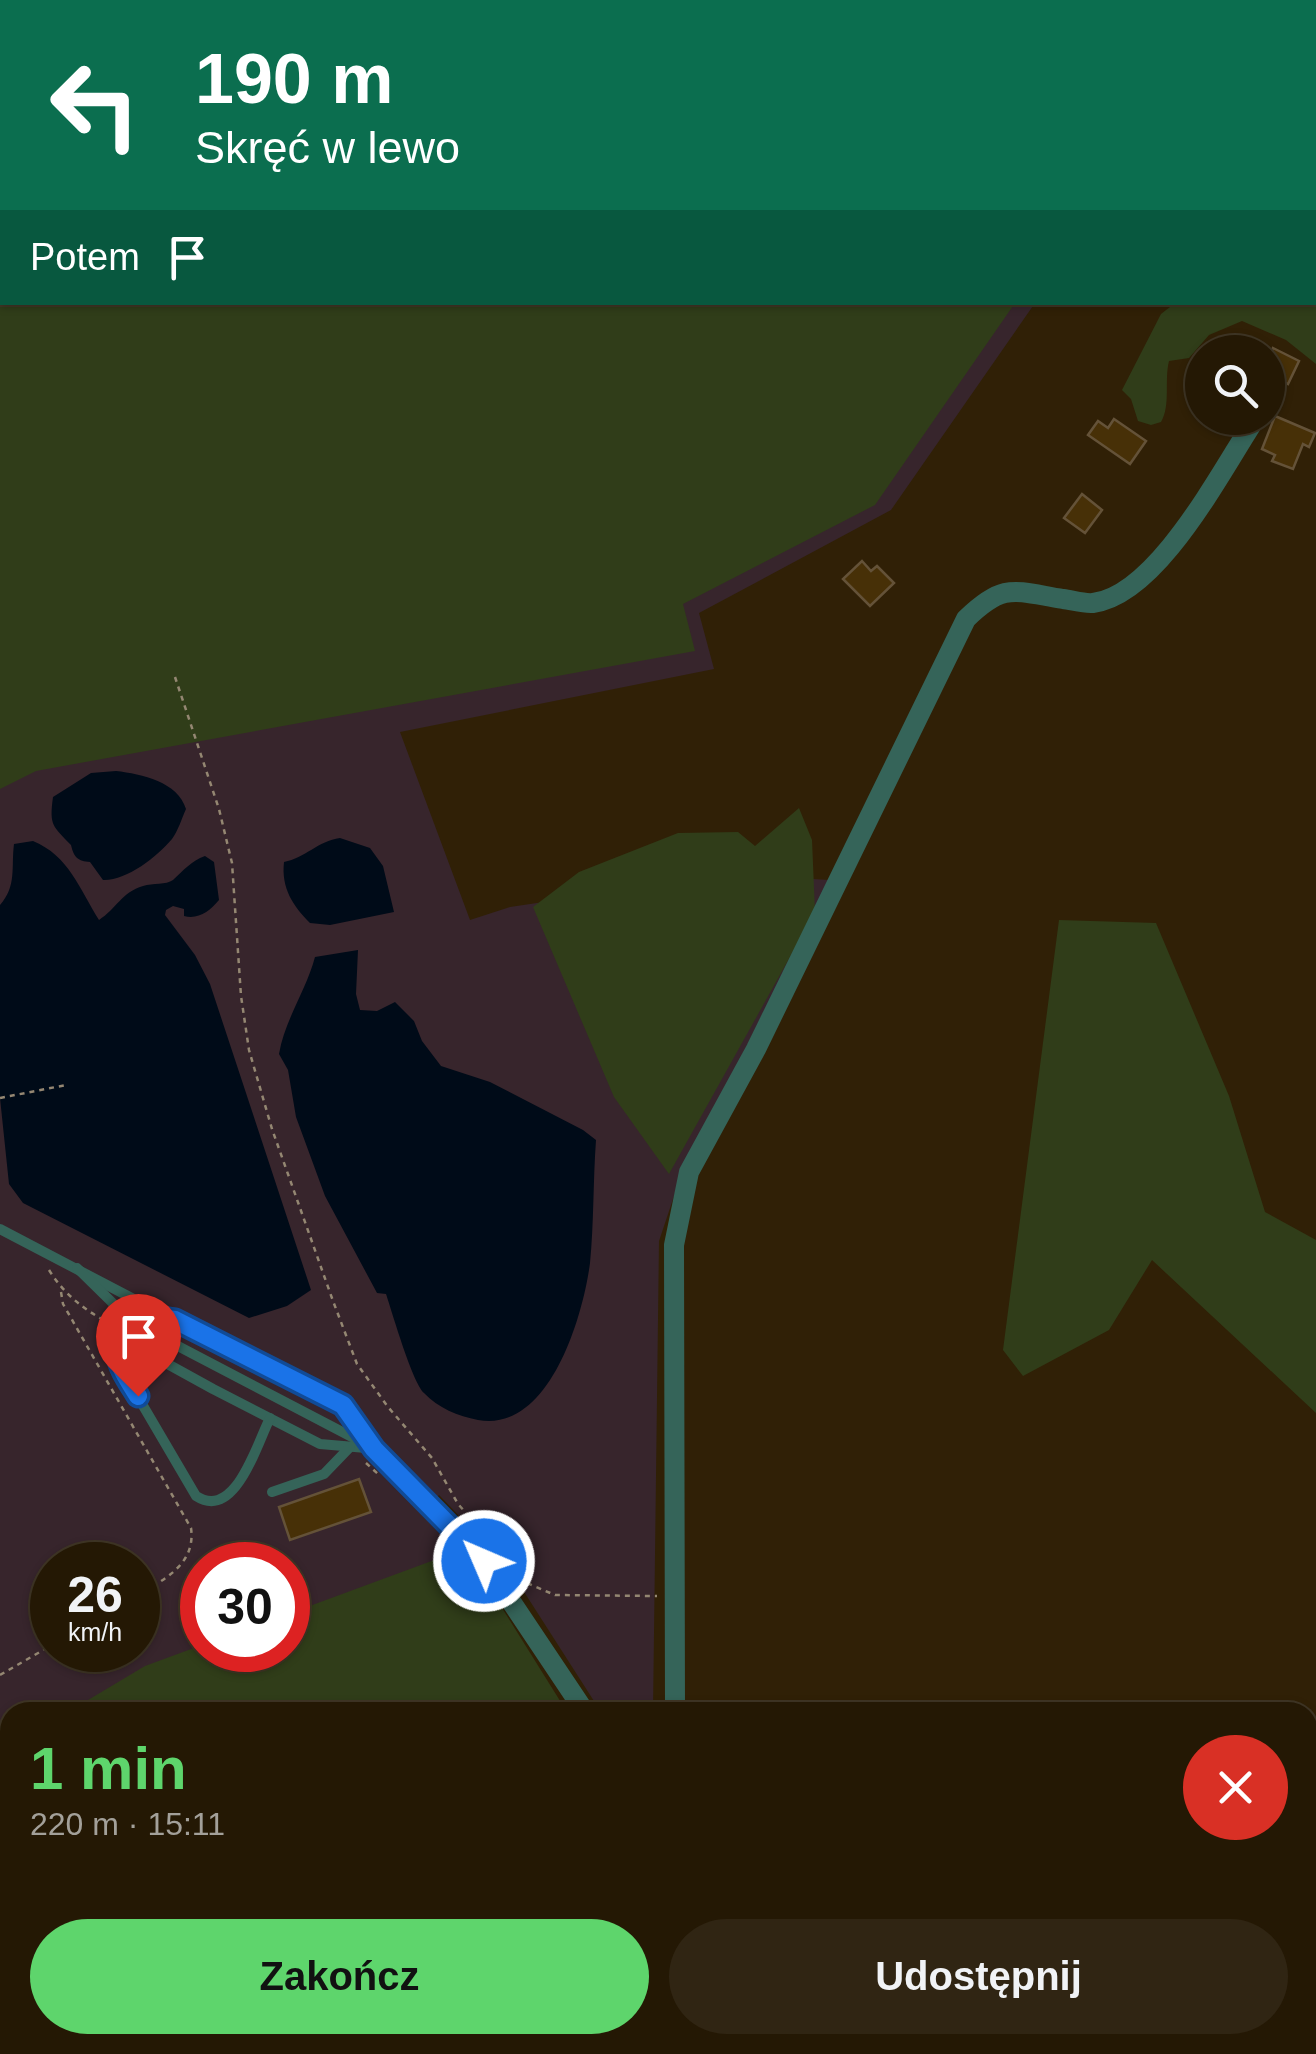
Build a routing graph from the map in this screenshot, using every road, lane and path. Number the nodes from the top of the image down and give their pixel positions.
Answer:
1 (1245, 435) edge
2 (176, 677) dead end
3 (66, 1085) dead end
4 (0, 1098) edge
5 (0, 1229) edge
6 (76, 1268) junction
7 (60, 1289) dead end
8 (134, 1299) junction
9 (145, 1319) junction
10 (175, 1320) junction
11 (132, 1322) junction
12 (152, 1333) junction
13 (164, 1362) junction
14 (270, 1418) junction
15 (350, 1447) junction
16 (374, 1449) junction
17 (272, 1492) dead end
18 (428, 1505) joint
19 (483, 1533) dead end
20 (507, 1560) dead end
21 (160, 1582) edge
22 (673, 1596) junction
23 (30, 1657) edge
24 (0, 1675) edge
25 (578, 1702) edge
26 (675, 1702) edge

1 - 22 street
2 - 19 path
3 - 4 path
5 - 6 lane
6 - 8 lane
6 - 11 lane
7 - 21 path
8 - 9 lane
8 - 10 lane
9 - 10 lane
9 - 11 lane
9 - 12 lane
10 - 16 lane
11 - 12 lane
11 - 13 lane
11 - 14 lane
12 - 13 lane
12 - 16 lane
13 - 14 lane
14 - 15 lane
15 - 16 lane
15 - 17 lane
16 - 18 lane
18 - 25 street
20 - 22 path
22 - 26 street
23 - 24 path

